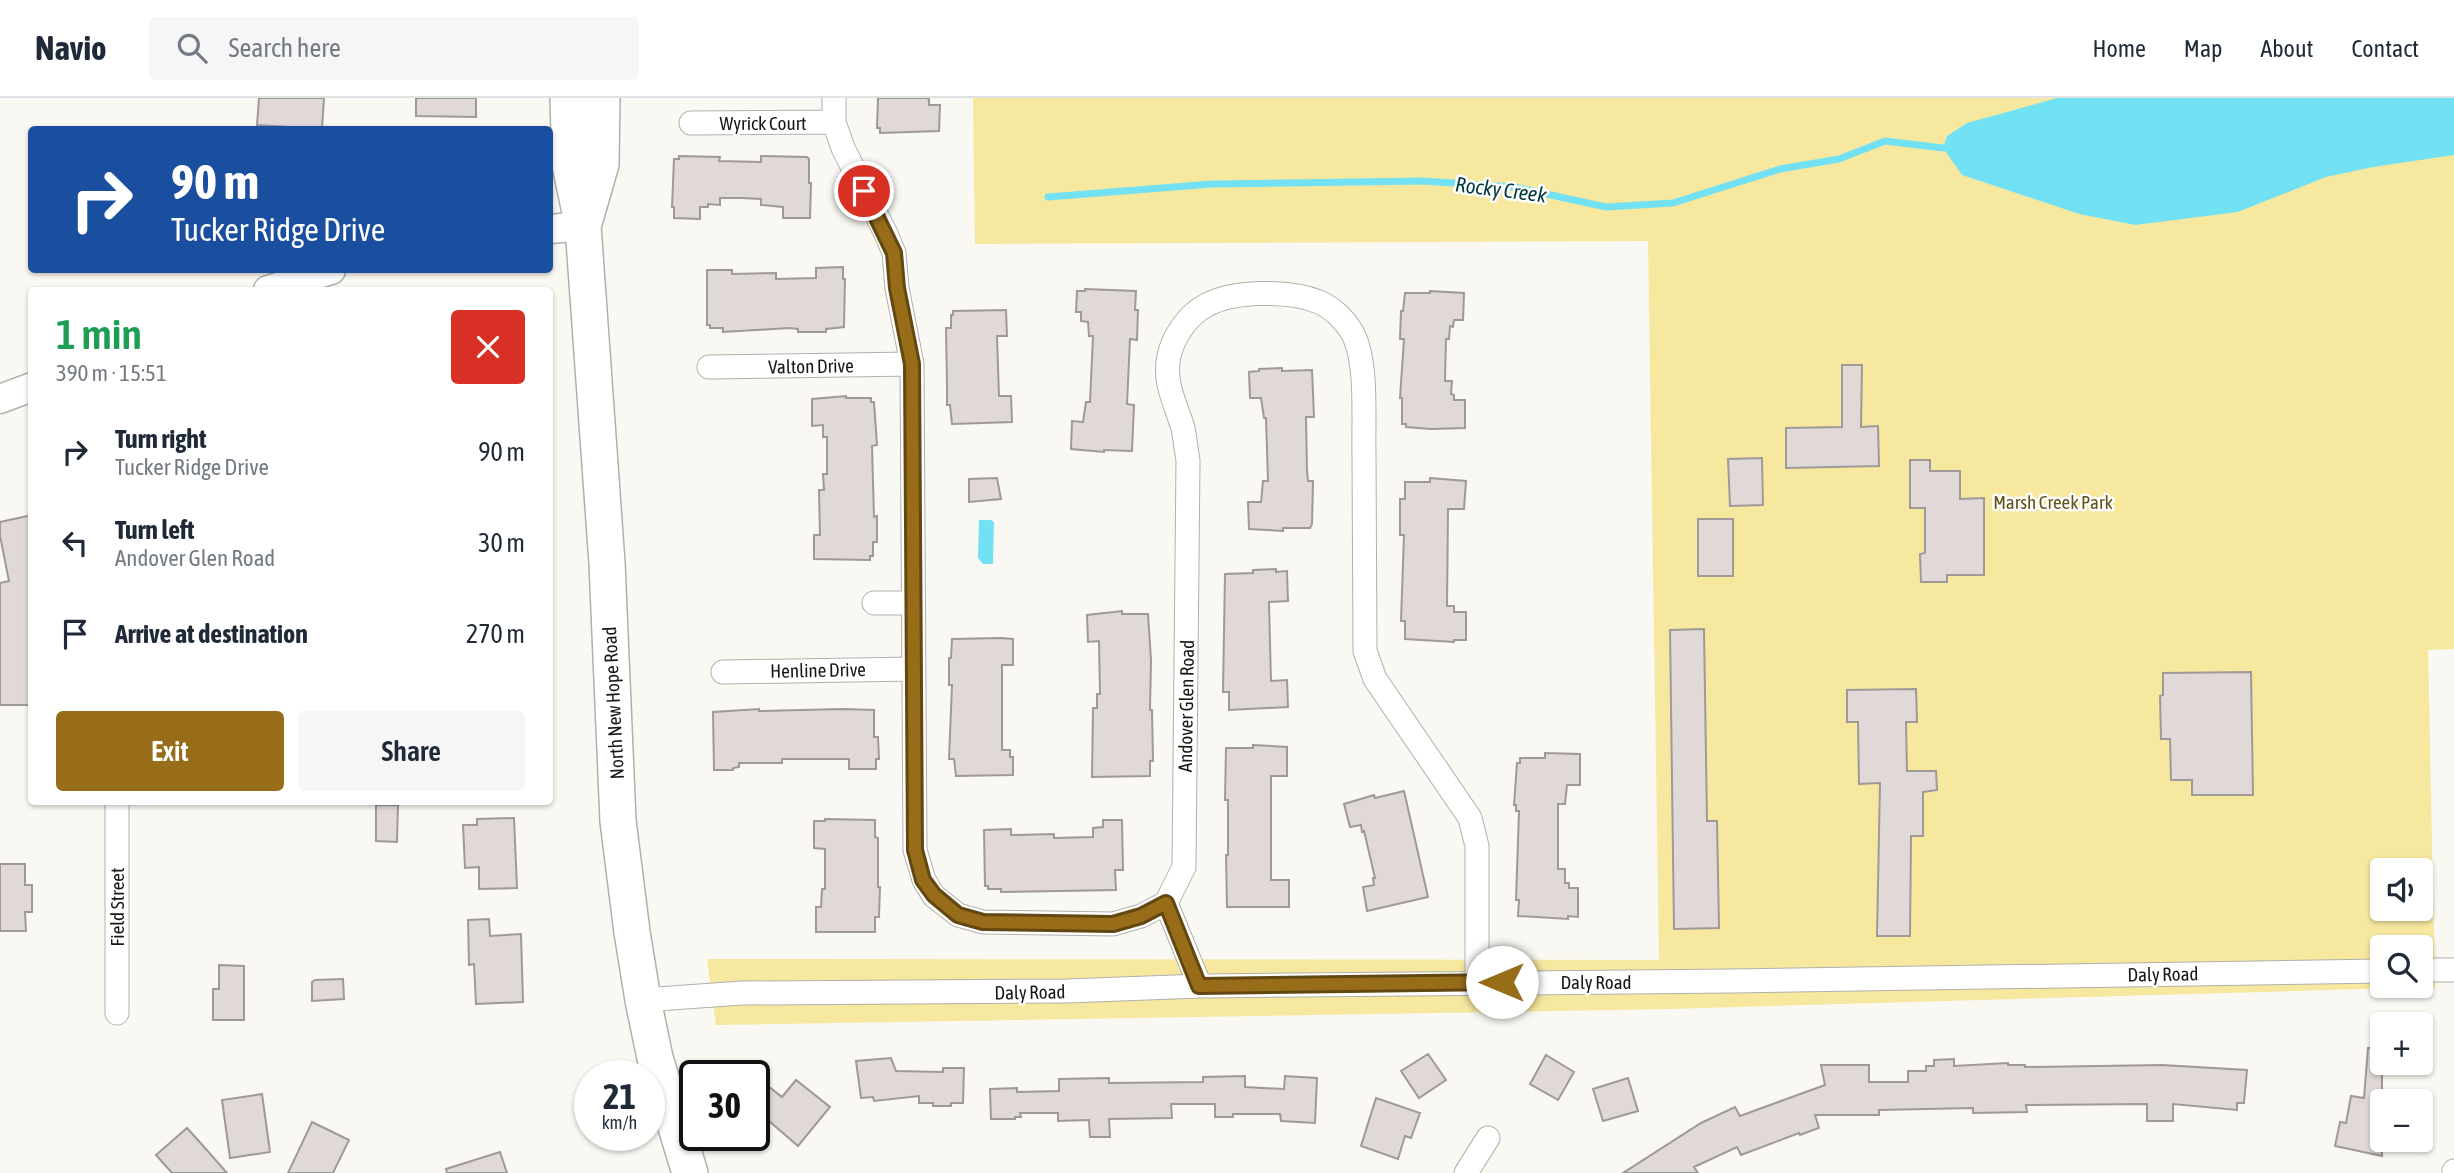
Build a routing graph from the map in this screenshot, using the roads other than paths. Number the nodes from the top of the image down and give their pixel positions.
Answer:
1 (568, 98) edge
2 (602, 98) edge
3 (834, 98) edge
4 (834, 122) junction
5 (691, 123) dead end
6 (566, 228) edge
7 (322, 273) edge
8 (277, 287) edge
9 (912, 364) junction
10 (709, 367) dead end
11 (28, 388) edge
12 (0, 399) edge
13 (874, 603) dead end
14 (913, 603) junction
15 (913, 669) junction
16 (723, 672) dead end
17 (117, 805) edge
18 (1166, 903) junction
19 (2433, 970) edge
20 (2454, 970) edge
21 (2370, 971) edge
22 (1477, 982) junction
23 (1199, 986) junction
24 (643, 1000) junction
25 (117, 1013) dead end
26 (1488, 1138) dead end
27 (690, 1173) edge
28 (1466, 1173) edge

1 - 6 main road, North New Hope Road
2 - 6 main road, North New Hope Road
3 - 4 street
4 - 5 street, Wyrick Court
4 - 9 street
6 - 24 main road, North New Hope Road
7 - 8 street
9 - 10 street, Valton Drive
9 - 14 street
11 - 12 street
13 - 14 street
14 - 15 street
15 - 16 street, Henline Drive
15 - 18 street
17 - 25 street, Field Street
18 - 22 street, Andover Glen Road
18 - 23 street
19 - 20 street
21 - 22 street, Daly Road
22 - 23 street, Daly Road
23 - 24 street, Daly Road
24 - 27 main road, North New Hope Road
26 - 28 street

